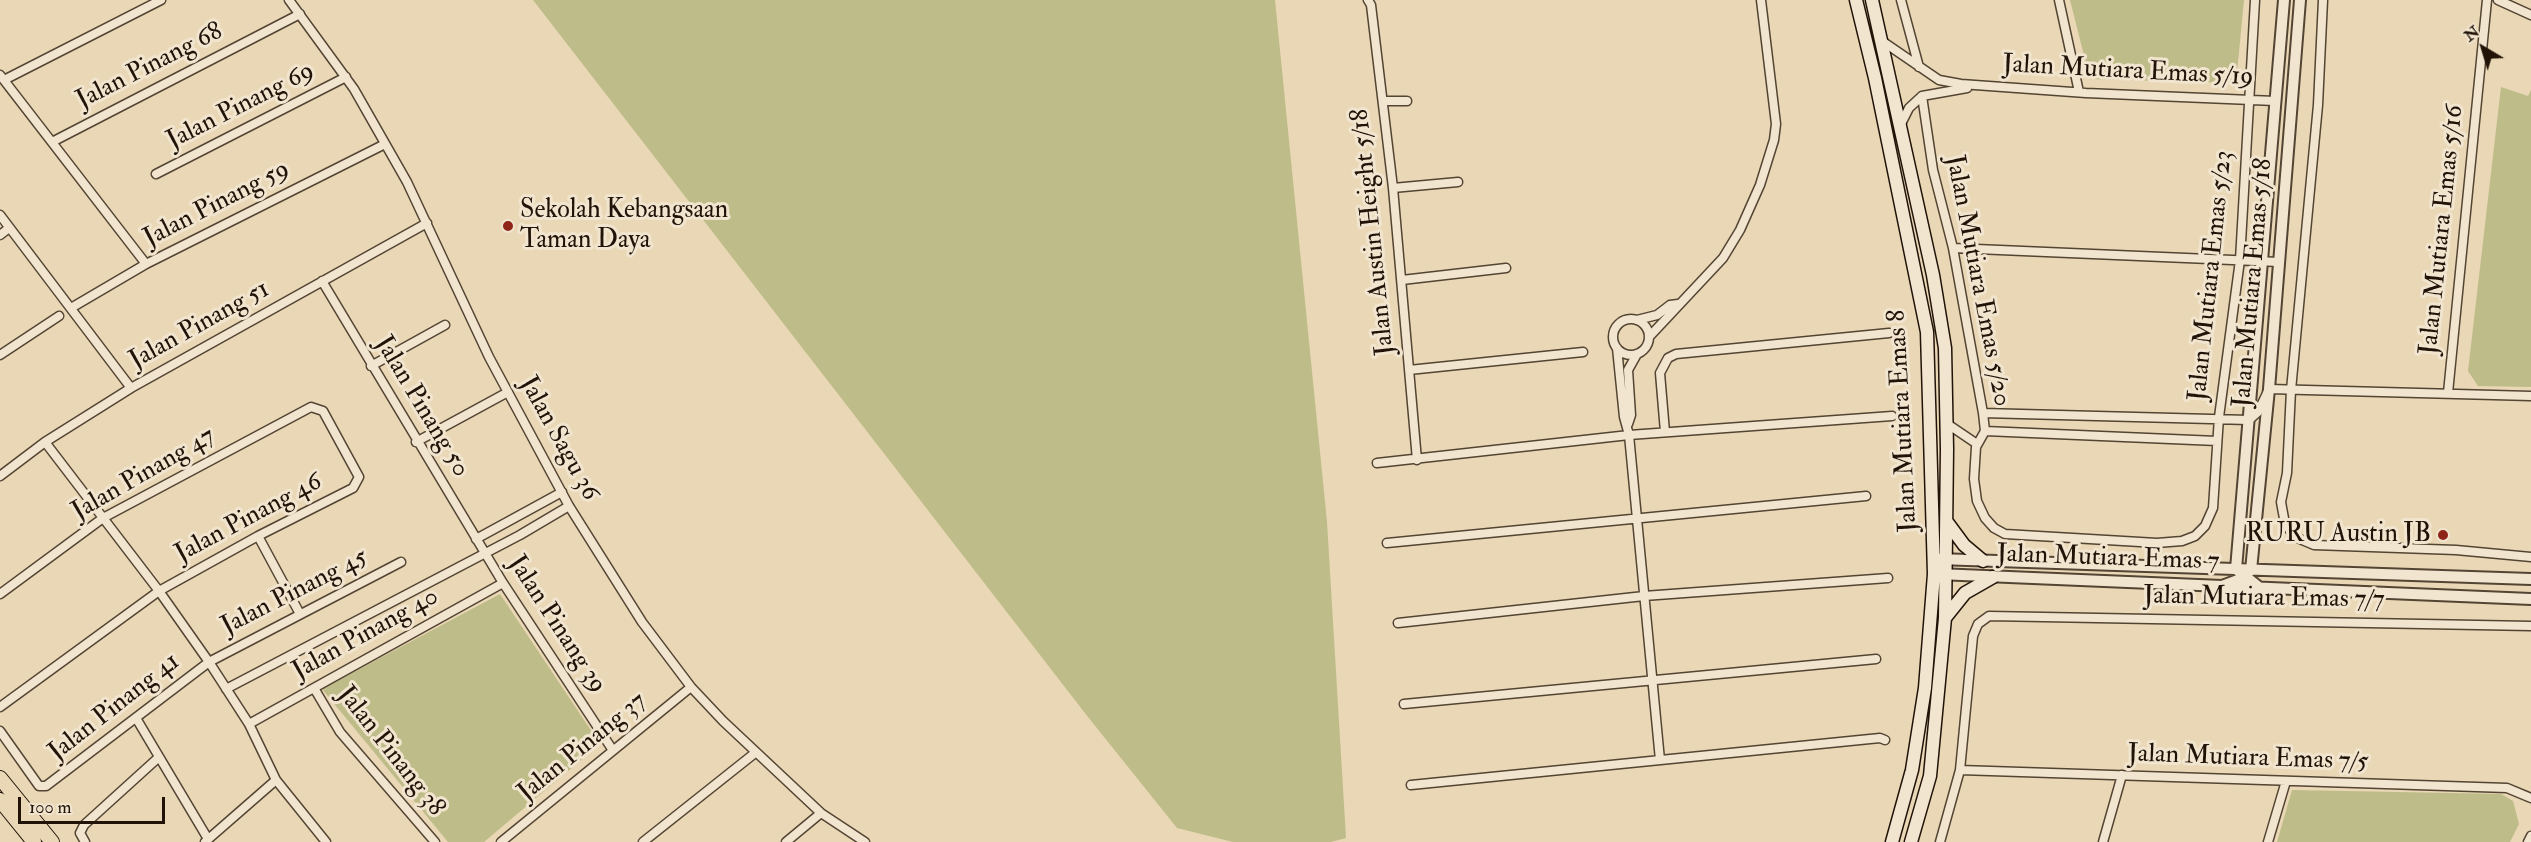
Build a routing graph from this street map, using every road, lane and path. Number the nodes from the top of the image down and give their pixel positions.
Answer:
1 (160, 0) edge
2 (289, 0) edge
3 (1368, 0) edge
4 (1761, 0) edge
5 (1856, 0) edge
6 (1872, 0) edge
7 (1901, 0) edge
8 (2059, 0) edge
9 (2255, 0) edge
10 (2284, 0) edge
11 (2300, 0) edge
12 (2323, 0) edge
13 (2487, 0) edge
14 (2498, 0) edge
15 (300, 14) junction
16 (2531, 15) edge
17 (1882, 41) junction
18 (1919, 68) junction
19 (2, 77) edge
20 (346, 77) junction
21 (1979, 87) junction
22 (2079, 92) junction
23 (1923, 96) junction
24 (2248, 98) junction
25 (1383, 101) junction
26 (1407, 101) dead end
27 (2275, 101) junction
28 (1900, 127) junction
29 (52, 142) junction
30 (385, 144) junction
31 (156, 174) dead end
32 (1458, 182) dead end
33 (1393, 188) junction
34 (0, 215) edge
35 (427, 223) junction
36 (9, 228) junction
37 (0, 235) edge
38 (1953, 248) junction
39 (2240, 260) junction
40 (2264, 261) junction
41 (2279, 262) junction
42 (146, 264) junction
43 (1506, 268) dead end
44 (1402, 280) junction
45 (322, 281) junction
46 (1678, 304) junction
47 (71, 308) junction
48 (59, 316) dead end
49 (1636, 320) junction
50 (445, 325) dead end
51 (1889, 333) dead end
52 (1649, 336) junction
53 (1617, 348) junction
54 (1583, 352) dead end
55 (0, 354) edge
56 (1637, 354) junction
57 (371, 366) junction
58 (1409, 370) junction
59 (131, 388) junction
60 (2269, 389) junction
61 (2291, 390) junction
62 (508, 392) junction
63 (2448, 393) junction
64 (2531, 396) edge
65 (1983, 413) junction
66 (1892, 416) dead end
67 (2219, 417) junction
68 (2249, 420) junction
69 (1946, 423) junction
70 (1628, 424) junction
71 (1985, 431) junction
72 (1665, 432) junction
73 (1629, 435) junction
74 (2217, 441) junction
75 (45, 442) junction
76 (416, 442) junction
77 (1977, 444) junction
78 (1417, 460) junction
79 (1377, 463) dead end
80 (0, 476) edge
81 (358, 482) joint
82 (562, 492) junction
83 (1866, 496) dead end
84 (569, 506) junction
85 (1635, 517) junction
86 (103, 518) junction
87 (1947, 522) junction
88 (258, 536) junction
89 (476, 539) junction
90 (2182, 541) joint
91 (1387, 543) dead end
92 (485, 554) junction
93 (2531, 557) edge
94 (1941, 559) junction
95 (1983, 561) junction
96 (401, 562) dead end
97 (2244, 571) junction
98 (1941, 574) junction
99 (1993, 577) junction
100 (1888, 578) dead end
101 (2531, 579) edge
102 (502, 583) junction
103 (2222, 586) junction
104 (2260, 588) junction
105 (159, 591) junction
106 (0, 594) edge
107 (1644, 596) junction
108 (2531, 599) edge
109 (300, 614) junction
110 (1945, 618) junction
111 (1398, 623) dead end
112 (2531, 626) edge
113 (1876, 659) dead end
114 (209, 662) junction
115 (1654, 681) junction
116 (691, 687) junction
117 (314, 688) junction
118 (226, 689) junction
119 (1404, 704) dead end
120 (0, 707) edge
121 (136, 718) junction
122 (249, 724) junction
123 (0, 731) edge
124 (1885, 740) dead end
125 (612, 749) junction
126 (755, 753) junction
127 (159, 757) junction
128 (1660, 760) junction
129 (1960, 770) junction
130 (2122, 775) junction
131 (0, 778) edge
132 (276, 780) junction
133 (2286, 781) junction
134 (1411, 785) dead end
135 (2531, 798) edge
136 (0, 800) edge
137 (822, 813) junction
138 (2531, 836) edge
139 (207, 840) edge
140 (34, 842) edge
141 (52, 842) edge
142 (86, 842) edge
143 (326, 842) edge
144 (435, 842) edge
145 (501, 842) edge
146 (643, 842) edge
147 (786, 842) edge
148 (865, 842) edge
149 (1892, 842) edge
150 (1911, 842) edge
151 (1940, 842) edge
152 (2103, 842) edge
153 (2268, 842) edge
154 (2528, 842) edge

1 - 19 street
2 - 15 street, Jalan Sagu 36
3 - 25 street, Jalan Austin Height 5/18
4 - 46 street
5 - 94 main road, Jalan Mutiara Emas 8
6 - 17 main road, Jalan Mutiara Emas 8
7 - 18 street
8 - 22 street
9 - 24 street, Jalan Mutiara Emas 5/23
10 - 27 street, Jalan Mutiara Emas 5/18
11 - 41 street, Jalan Mutiara Emas 5/18
12 - 61 street
13 - 63 street, Jalan Mutiara Emas 5/16
14 - 16 street
15 - 20 street, Jalan Sagu 36
15 - 29 street, Jalan Pinang 68
17 - 18 street, Jalan Mutiara Emas 5/19
17 - 28 main road, Jalan Mutiara Emas 8
18 - 21 street, Jalan Mutiara Emas 5/19
19 - 29 street
20 - 30 street, Jalan Sagu 36
20 - 31 street, Jalan Pinang 69
21 - 22 street, Jalan Mutiara Emas 5/19
21 - 23 street, Jalan Mutiara Emas 5/19
22 - 24 street, Jalan Mutiara Emas 5/19
23 - 28 street
23 - 38 street, Jalan Mutiara Emas 5/20
24 - 27 street, Jalan Mutiara Emas 5/19
24 - 39 street, Jalan Mutiara Emas 5/23
25 - 26 street
25 - 33 street, Jalan Austin Height 5/18
27 - 40 street, Jalan Mutiara Emas 5/18
28 - 69 main road, Jalan Mutiara Emas 8
29 - 42 street
30 - 35 street, Jalan Sagu 36
30 - 42 street, Jalan Pinang 59
32 - 33 street
33 - 44 street, Jalan Austin Height 5/18
34 - 36 street
35 - 45 street, Jalan Pinang 51
35 - 62 street, Jalan Sagu 36
36 - 37 street
36 - 47 street
38 - 39 street
38 - 65 street, Jalan Mutiara Emas 5/20
39 - 40 street
39 - 67 street, Jalan Mutiara Emas 5/23
40 - 41 street
40 - 68 street, Jalan Mutiara Emas 5/18
41 - 60 street, Jalan Mutiara Emas 5/18
42 - 47 street, Jalan Pinang 59
43 - 44 street
44 - 58 street, Jalan Austin Height 5/18
45 - 57 street, Jalan Pinang 50
45 - 59 street, Jalan Pinang 51
46 - 49 street
46 - 52 street
47 - 59 street
48 - 55 street
49 - 52 street
49 - 53 street
50 - 57 street
51 - 72 street
52 - 56 street
53 - 56 street
53 - 70 street
54 - 58 street
56 - 70 street
57 - 76 street, Jalan Pinang 50
58 - 78 street, Jalan Austin Height 5/18
59 - 75 street, Jalan Pinang 51
60 - 61 street
60 - 68 street
60 - 97 street, Jalan Mutiara Emas 5/18
61 - 63 street
61 - 93 street
62 - 76 street
62 - 82 street, Jalan Sagu 36
63 - 64 street
65 - 67 street
65 - 71 street, Jalan Mutiara Emas 5/20
66 - 72 street
67 - 68 street
67 - 74 street, Jalan Mutiara Emas 5/23
68 - 97 street, Jalan Mutiara Emas 5/18
69 - 77 street
69 - 87 main road, Jalan Mutiara Emas 8
70 - 73 street
71 - 74 street
71 - 77 street, Jalan Mutiara Emas 5/20
72 - 73 street
73 - 78 street
73 - 85 street
74 - 90 street, Jalan Mutiara Emas 5/23
75 - 80 street, Jalan Pinang 51
75 - 86 street
76 - 89 street, Jalan Pinang 50
77 - 90 street, Jalan Mutiara Emas 5/20
78 - 79 street
81 - 86 street, Jalan Pinang 47
81 - 88 street, Jalan Pinang 46
82 - 84 street, Jalan Sagu 36
82 - 89 street
83 - 85 street
84 - 92 street
84 - 116 street, Jalan Sagu 36
85 - 91 street
85 - 107 street
86 - 105 street
86 - 106 street, Jalan Pinang 47
87 - 94 main road, Jalan Mutiara Emas 8
87 - 95 main road
88 - 105 street, Jalan Pinang 46
88 - 109 street
89 - 92 street, Jalan Pinang 50
92 - 102 street, Jalan Pinang 39
92 - 118 street
94 - 95 street, Jalan Mutiara Emas 7
94 - 98 main road, Jalan Mutiara Emas 8
95 - 97 street, Jalan Mutiara Emas 7
96 - 109 street, Jalan Pinang 45
97 - 101 street, Jalan Mutiara Emas 7
97 - 103 street
97 - 104 street
98 - 99 street, Jalan Mutiara Emas 7
98 - 110 main road, Jalan Mutiara Emas 8
98 - 149 main road, Jalan Mutiara Emas 8
99 - 103 street, Jalan Mutiara Emas 7
99 - 110 main road
100 - 107 street
102 - 117 street, Jalan Pinang 40
102 - 125 street, Jalan Pinang 39
103 - 104 street, Jalan Mutiara Emas 7
104 - 108 street, Jalan Mutiara Emas 7
105 - 114 street
105 - 120 street, Jalan Pinang 46
107 - 111 street
107 - 115 street
109 - 114 street, Jalan Pinang 45
110 - 150 main road, Jalan Mutiara Emas 8
112 - 129 street, Jalan Mutiara Emas 7/7
113 - 115 street
114 - 118 street
114 - 121 street, Jalan Pinang 41
115 - 119 street
115 - 128 street
116 - 125 street, Jalan Pinang 37
116 - 126 street, Jalan Sagu 36
117 - 122 street, Jalan Pinang 40
117 - 144 street, Jalan Pinang 38
118 - 122 street
121 - 123 street, Jalan Pinang 41
121 - 127 street
122 - 132 street
124 - 128 street
125 - 145 street, Jalan Pinang 37
126 - 137 street, Jalan Sagu 36
126 - 146 street
127 - 139 street
127 - 142 street
128 - 134 street
129 - 130 street, Jalan Mutiara Emas 7/5
129 - 151 street
130 - 133 street, Jalan Mutiara Emas 7/5
130 - 152 street
131 - 141 main road
132 - 139 street
132 - 143 street
133 - 135 street, Jalan Mutiara Emas 7/5
133 - 153 street
136 - 140 main road
137 - 147 street
137 - 148 street, Jalan Sagu 36
138 - 154 street

